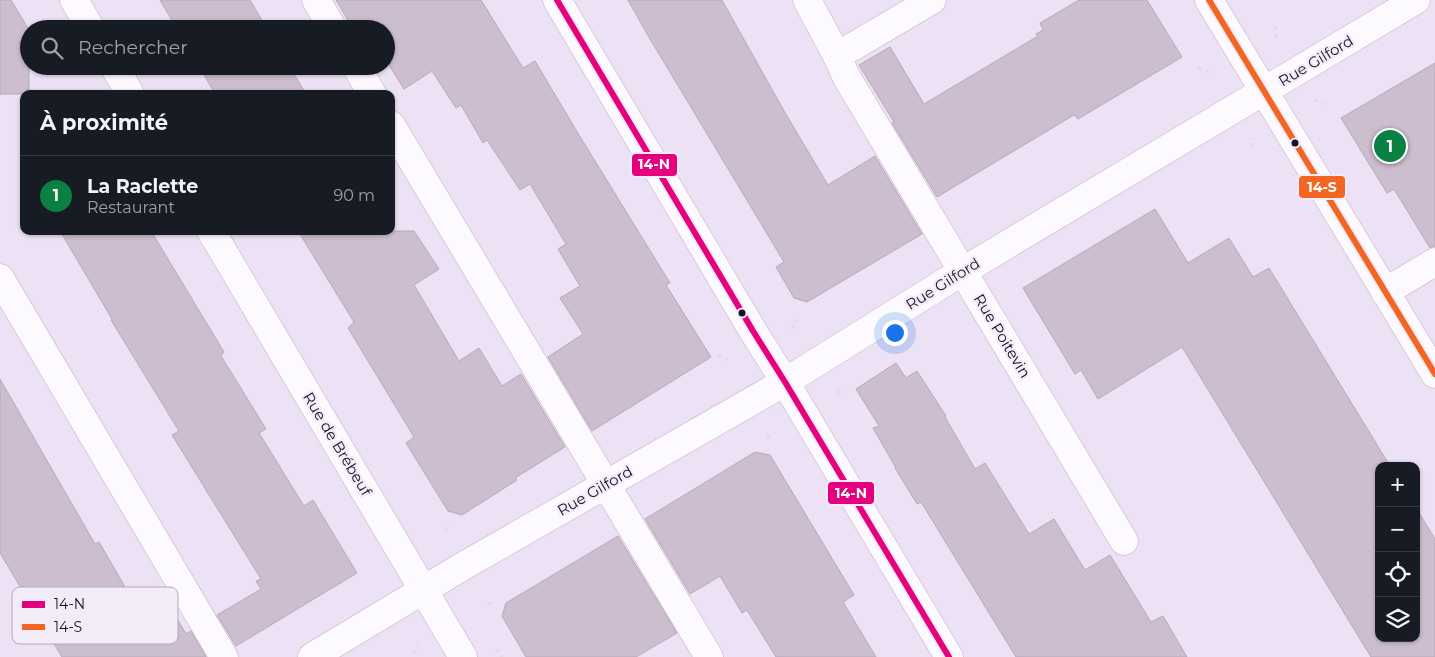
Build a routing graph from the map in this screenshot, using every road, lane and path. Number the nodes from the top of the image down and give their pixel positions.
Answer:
1 (74, 0) edge
2 (316, 0) edge
3 (557, 0) edge
4 (807, 0) edge
5 (932, 0) edge
6 (1209, 0) edge
7 (1416, 0) edge
8 (86, 20) edge
9 (328, 20) edge
10 (1276, 26) dead end
11 (1276, 38) dead end
12 (837, 56) junction
13 (1198, 68) dead end
14 (1214, 74) dead end
15 (119, 75) edge
16 (361, 75) edge
17 (128, 90) edge
18 (370, 90) edge
19 (1265, 92) junction
20 (1313, 100) dead end
21 (1324, 104) dead end
22 (395, 132) edge
23 (213, 235) edge
24 (1435, 262) edge
25 (963, 271) junction
26 (0, 278) edge
27 (1385, 292) junction
28 (718, 355) dead end
29 (726, 360) dead end
30 (1435, 374) edge
31 (785, 382) junction
32 (837, 391) dead end
33 (844, 394) dead end
34 (770, 432) dead end
35 (768, 439) dead end
36 (607, 484) junction
37 (447, 525) dead end
38 (446, 531) dead end
39 (1124, 541) dead end
40 (423, 590) junction
41 (488, 603) dead end
42 (495, 604) dead end
43 (418, 644) dead end
44 (413, 653) dead end
45 (224, 657) edge
46 (312, 657) edge
47 (463, 657) edge
48 (709, 657) edge
49 (948, 657) edge

1 - 8 street
2 - 9 street
3 - 31 street
4 - 12 street, Rue Poitevin
5 - 12 street
6 - 19 street
7 - 19 street, Rue Gilford
10 - 11 path
12 - 25 street, Rue Poitevin
13 - 14 path
15 - 17 street
16 - 18 street
19 - 25 street, Rue Gilford
19 - 27 street
20 - 21 path
22 - 36 street
23 - 40 street, Rue de Brébeuf
24 - 27 street
25 - 31 street, Rue Gilford
25 - 39 street, Rue Poitevin
26 - 45 street
27 - 30 street
28 - 29 path
31 - 36 street, Rue Gilford
31 - 49 street
32 - 33 path
34 - 35 path
36 - 40 street, Rue Gilford
36 - 48 street
37 - 38 path
40 - 46 street, Rue Gilford
40 - 47 street, Rue de Brébeuf
41 - 42 path
43 - 44 path

